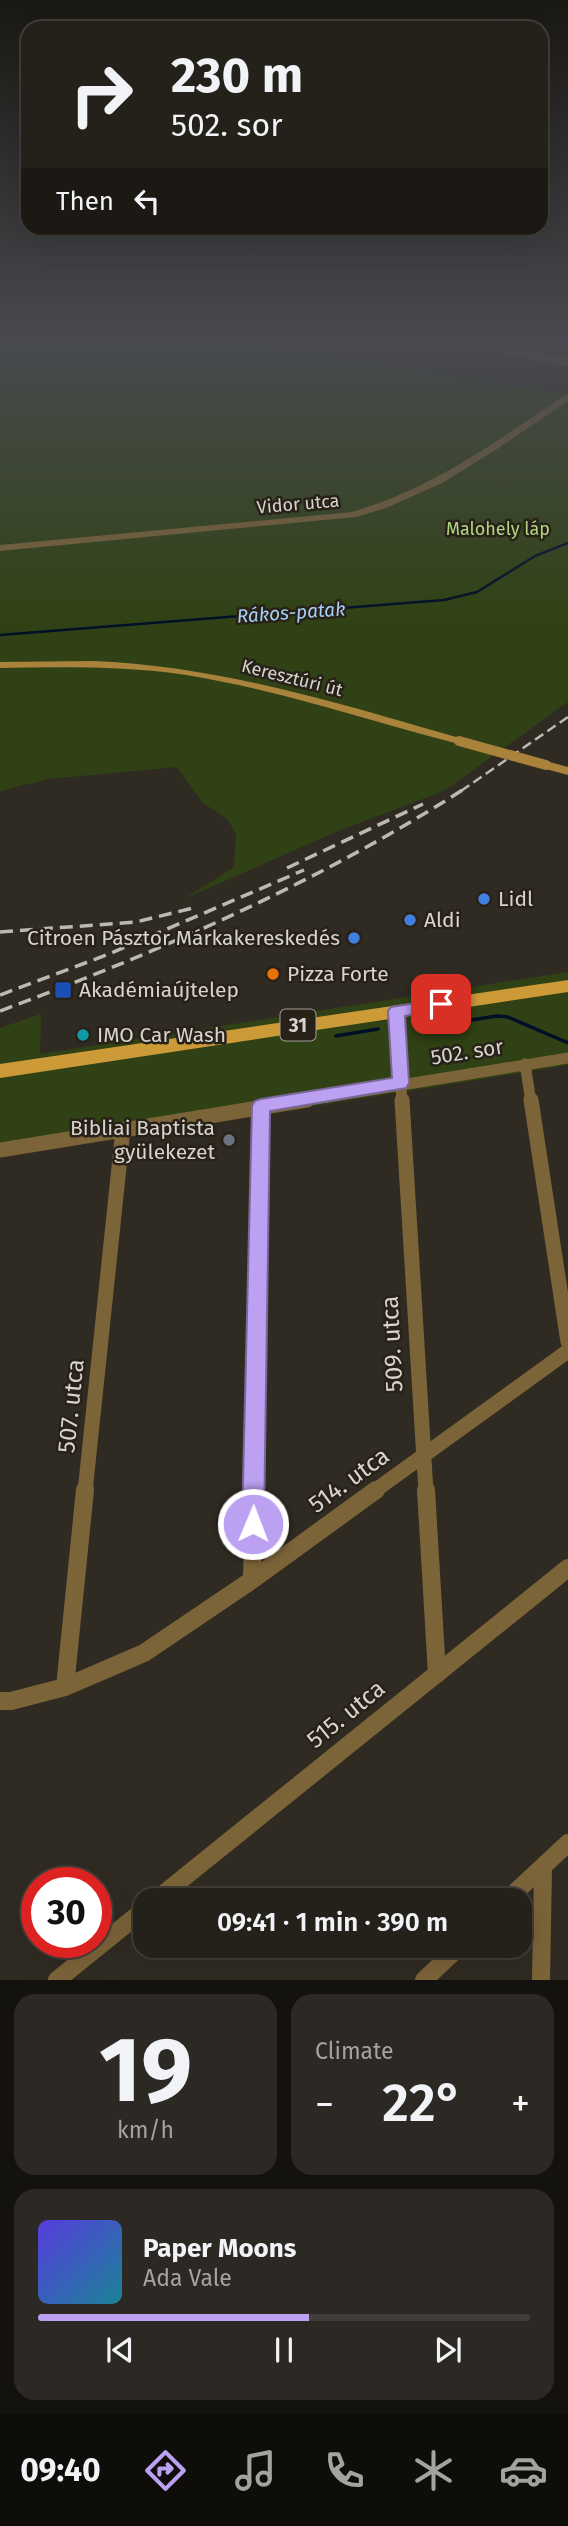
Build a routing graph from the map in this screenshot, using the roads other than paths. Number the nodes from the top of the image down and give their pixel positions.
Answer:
1 (510, 435) edge
2 (0, 548) edge
3 (0, 665) edge
4 (568, 771) edge
5 (568, 986) edge
6 (396, 1011) junction
7 (568, 1058) edge
8 (525, 1064) junction
9 (0, 1071) edge
10 (400, 1083) junction
11 (261, 1106) junction
12 (123, 1129) junction
13 (0, 1150) edge
14 (568, 1342) edge
15 (568, 1351) edge
16 (422, 1457) junction
17 (568, 1568) edge
18 (252, 1580) junction
19 (437, 1674) junction
20 (65, 1687) junction
21 (0, 1701) edge
22 (568, 1843) edge
23 (543, 1867) junction
24 (171, 1888) edge
25 (520, 1888) edge
26 (133, 1919) edge
27 (447, 1958) edge
28 (57, 1980) edge
29 (424, 1980) edge
30 (541, 1980) edge

1 - 2 street, Vidor utca
3 - 4 main road, Keresztúri út, bridge
5 - 6 main road, 31
6 - 9 main road, 31
6 - 10 street, 509. utca
7 - 8 street, 502. sor
8 - 10 street, 502. sor
8 - 14 street
10 - 11 street, 502. sor
10 - 16 street, 509. utca
11 - 12 street, 502. sor
11 - 18 street
12 - 13 street, 502. sor
12 - 20 street, 507. utca
15 - 16 street, 514. utca
16 - 18 street, 514. utca
16 - 19 street, 509. utca
17 - 19 street, 515. utca
18 - 20 street, 514. utca
19 - 24 street, 515. utca
20 - 21 street, 514. utca
22 - 23 street
23 - 25 street
23 - 30 street
26 - 28 street
27 - 29 street

